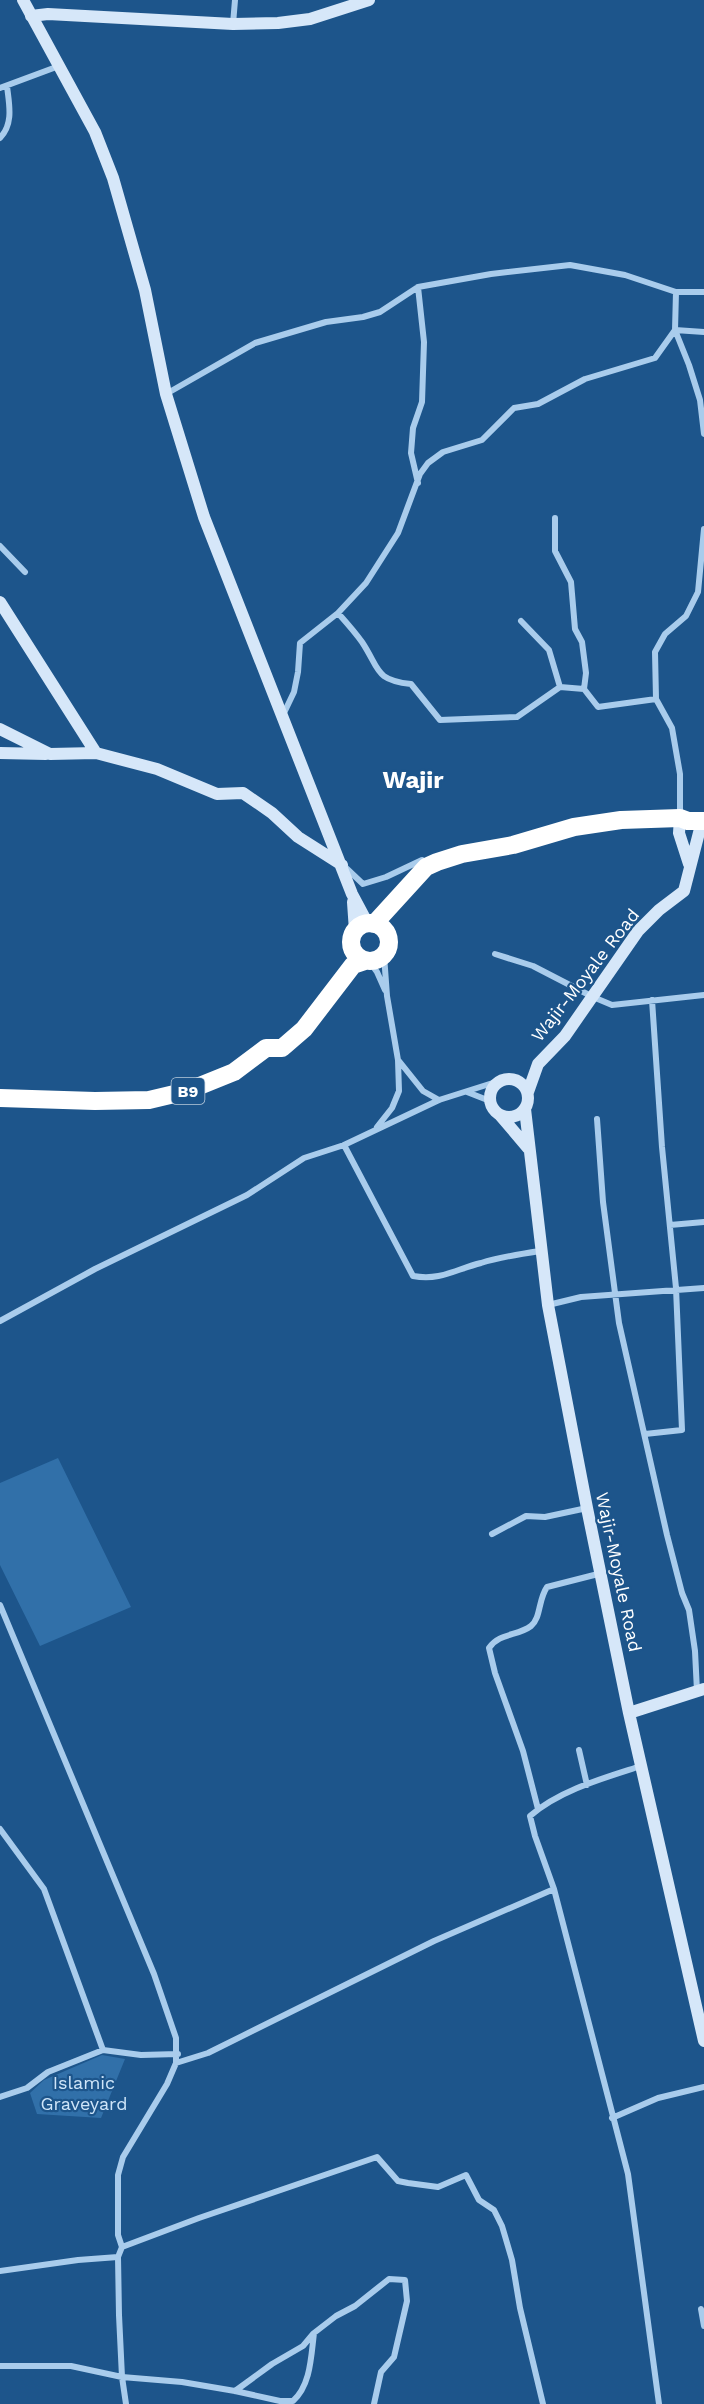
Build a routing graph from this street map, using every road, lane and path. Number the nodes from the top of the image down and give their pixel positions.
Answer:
1 (236, 0) edge
2 (369, 0) edge
3 (22, 1) edge
4 (31, 16) junction
5 (233, 24) junction
6 (59, 66) junction
7 (4, 87) edge
8 (0, 138) edge
9 (418, 287) junction
10 (676, 292) junction
11 (704, 292) edge
12 (675, 330) junction
13 (704, 332) edge
14 (166, 394) junction
15 (704, 434) edge
16 (418, 484) junction
17 (555, 518) dead end
18 (704, 530) edge
19 (0, 546) edge
20 (25, 572) dead end
21 (0, 602) edge
22 (338, 613) junction
23 (521, 621) dead end
24 (560, 687) junction
25 (584, 689) junction
26 (656, 699) junction
27 (282, 718) junction
28 (0, 729) edge
29 (0, 753) edge
30 (96, 753) junction
31 (50, 754) junction
32 (680, 818) junction
33 (703, 821) edge
34 (689, 864) junction
35 (342, 865) junction
36 (426, 867) junction
37 (396, 901) junction
38 (362, 931) junction
39 (377, 954) junction
40 (495, 954) dead end
41 (337, 984) junction
42 (704, 994) edge
43 (387, 996) junction
44 (593, 997) junction
45 (652, 1000) junction
46 (398, 1060) junction
47 (538, 1064) junction
48 (505, 1080) junction
49 (466, 1092) junction
50 (528, 1092) junction
51 (0, 1098) edge
52 (440, 1100) junction
53 (490, 1101) junction
54 (525, 1109) junction
55 (500, 1115) junction
56 (597, 1119) dead end
57 (374, 1130) junction
58 (344, 1145) junction
59 (528, 1148) junction
60 (704, 1222) edge
61 (670, 1225) junction
62 (540, 1251) junction
63 (676, 1288) junction
64 (704, 1288) edge
65 (616, 1294) junction
66 (548, 1305) junction
67 (0, 1321) edge
68 (645, 1434) junction
69 (587, 1508) junction
70 (492, 1534) dead end
71 (602, 1573) junction
72 (0, 1605) edge
73 (701, 1690) edge
74 (629, 1713) junction
75 (579, 1749) dead end
76 (641, 1766) junction
77 (587, 1785) junction
78 (538, 1809) junction
79 (0, 1829) edge
80 (554, 1889) junction
81 (701, 2018) edge
82 (704, 2041) edge
83 (103, 2050) junction
84 (177, 2054) junction
85 (176, 2063) junction
86 (704, 2087) edge
87 (0, 2097) edge
88 (612, 2118) junction
89 (122, 2247) junction
90 (118, 2257) junction
91 (0, 2271) edge
92 (701, 2309) dead end
93 (704, 2326) edge
94 (314, 2333) junction
95 (0, 2366) edge
96 (122, 2377) junction
97 (235, 2391) junction
98 (126, 2404) edge
99 (374, 2404) edge
100 (543, 2404) edge
101 (659, 2404) edge

1 - 5 street
2 - 5 street
3 - 4 street
4 - 5 street
4 - 6 street
6 - 7 street
6 - 14 street
7 - 8 street
9 - 10 street
9 - 14 street
9 - 16 street
10 - 11 street
10 - 12 street
12 - 13 street
12 - 15 street
12 - 16 street
14 - 27 street
16 - 22 street
17 - 25 street
18 - 26 street
19 - 20 street
21 - 30 street
22 - 24 street
22 - 27 street
23 - 24 street
24 - 25 street
25 - 26 street
26 - 32 street
27 - 35 street
28 - 31 street
29 - 31 street
30 - 31 street
30 - 35 street
32 - 33 highway, B9
32 - 34 street
32 - 36 highway, B9
33 - 34 street, Wajir-Moyale Road
34 - 44 street, Wajir-Moyale Road
35 - 36 street
35 - 38 street
36 - 37 highway, B9
37 - 38 highway, B9
37 - 39 highway, B9
38 - 39 highway
38 - 39 highway
38 - 41 highway, B9
39 - 41 highway, B9
39 - 43 street
39 - 43 street
40 - 44 street
41 - 51 highway, B9
42 - 45 street
43 - 46 street
44 - 45 street
44 - 47 street, Wajir-Moyale Road
45 - 61 street
46 - 52 street
46 - 57 street
47 - 48 street
47 - 50 street, Wajir-Moyale Road
48 - 49 street
48 - 50 street
48 - 53 street
49 - 52 street
49 - 53 street
50 - 54 street
52 - 57 street
53 - 55 street
54 - 55 street
54 - 59 street, Wajir-Moyale Road
55 - 59 street
56 - 65 street
57 - 58 street
58 - 62 street
58 - 67 street
59 - 62 street, Wajir-Moyale Road
60 - 61 street
61 - 63 street
62 - 66 street, Wajir-Moyale Road
63 - 64 street
63 - 65 street
63 - 68 street
65 - 66 street
65 - 68 street
66 - 69 street, Wajir-Moyale Road
68 - 73 street
69 - 70 street
69 - 71 street, Wajir-Moyale Road
71 - 74 street, Wajir-Moyale Road
71 - 78 street
72 - 84 street
73 - 74 street
74 - 76 street, Wajir-Moyale Road
75 - 77 street
76 - 77 street
76 - 81 street, Wajir-Moyale Road
77 - 78 street
78 - 80 street
79 - 83 street
80 - 85 street
80 - 88 street
81 - 82 street, Wajir-Moyale Road
83 - 84 street
83 - 87 street
84 - 85 street
85 - 89 street
86 - 88 street
88 - 101 street
89 - 90 street
89 - 100 street
90 - 91 street
90 - 96 street
92 - 93 street
94 - 97 street
94 - 97 street
94 - 99 street
95 - 96 street
96 - 97 street
96 - 98 street

